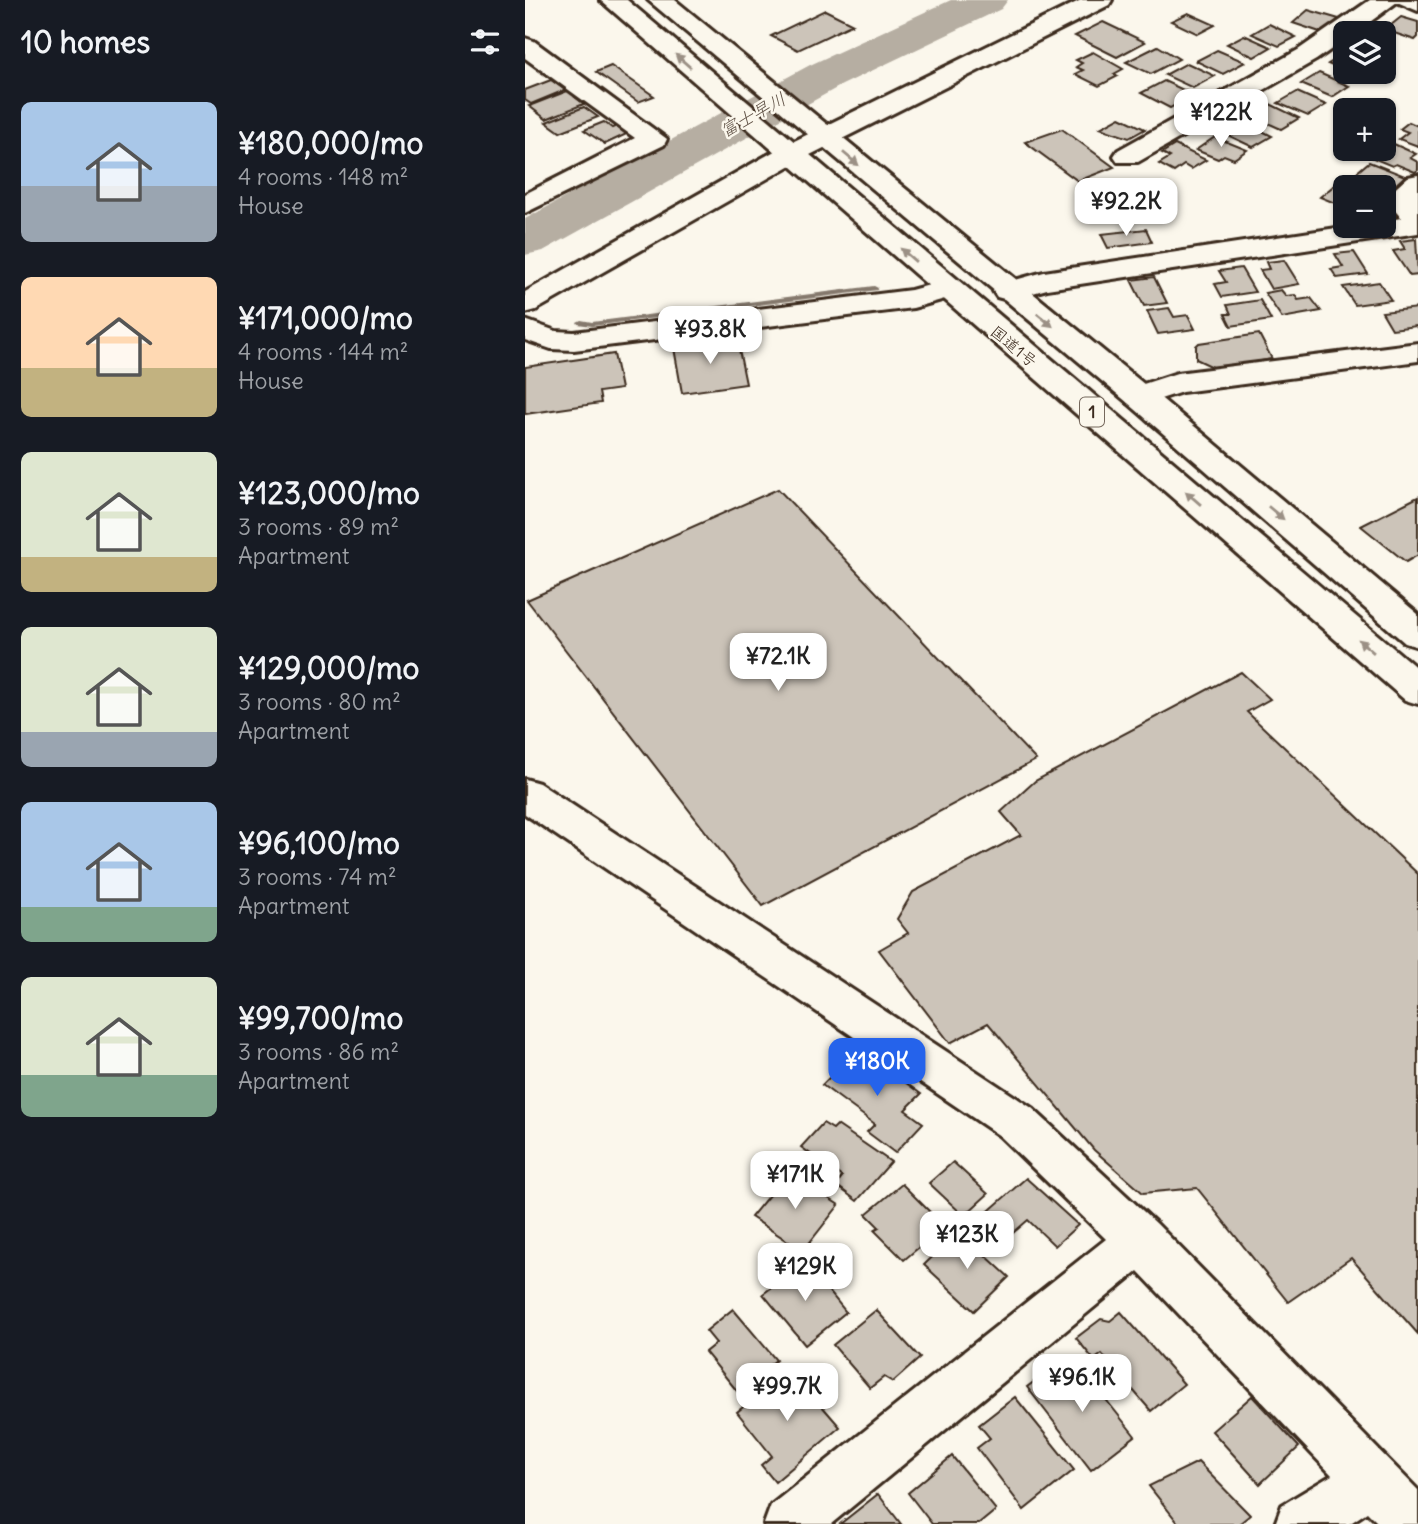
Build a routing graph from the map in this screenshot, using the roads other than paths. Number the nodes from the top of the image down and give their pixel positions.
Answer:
1 (612, 0) edge
2 (660, 0) edge
3 (1100, 0) edge
4 (1386, 0) edge
5 (1406, 0) edge
6 (1418, 4) edge
7 (527, 51) edge
8 (824, 137) junction
9 (790, 154) junction
10 (1128, 156) dead end
11 (1418, 183) edge
12 (525, 205) edge
13 (1418, 217) edge
14 (1418, 224) edge
15 (947, 289) junction
16 (1008, 290) junction
17 (525, 304) edge
18 (525, 329) edge
19 (1418, 352) edge
20 (1139, 396) junction
21 (1418, 634) edge
22 (1418, 691) edge
23 (525, 794) edge
24 (1140, 1240) junction
25 (1372, 1479) junction
26 (790, 1524) edge
27 (1301, 1524) edge
28 (1415, 1524) edge

9 -> 1 main road, 国道1号 / 1
2 - 8 main road, 1
3 - 8 main road
4 - 10 main road
5 - 6 main road
7 - 12 main road
8 - 9 main road
8 -> 16 main road, 1
15 -> 9 main road, 国道1号 / 1
9 - 17 main road
11 - 13 main road
14 - 16 main road
15 - 18 main road
22 -> 15 main road, 国道1号 / 1
16 -> 20 main road, 1
19 - 20 main road
20 -> 21 main road, 1
23 - 24 main road
24 - 25 main road
24 - 26 main road
25 - 27 main road
25 - 28 main road

